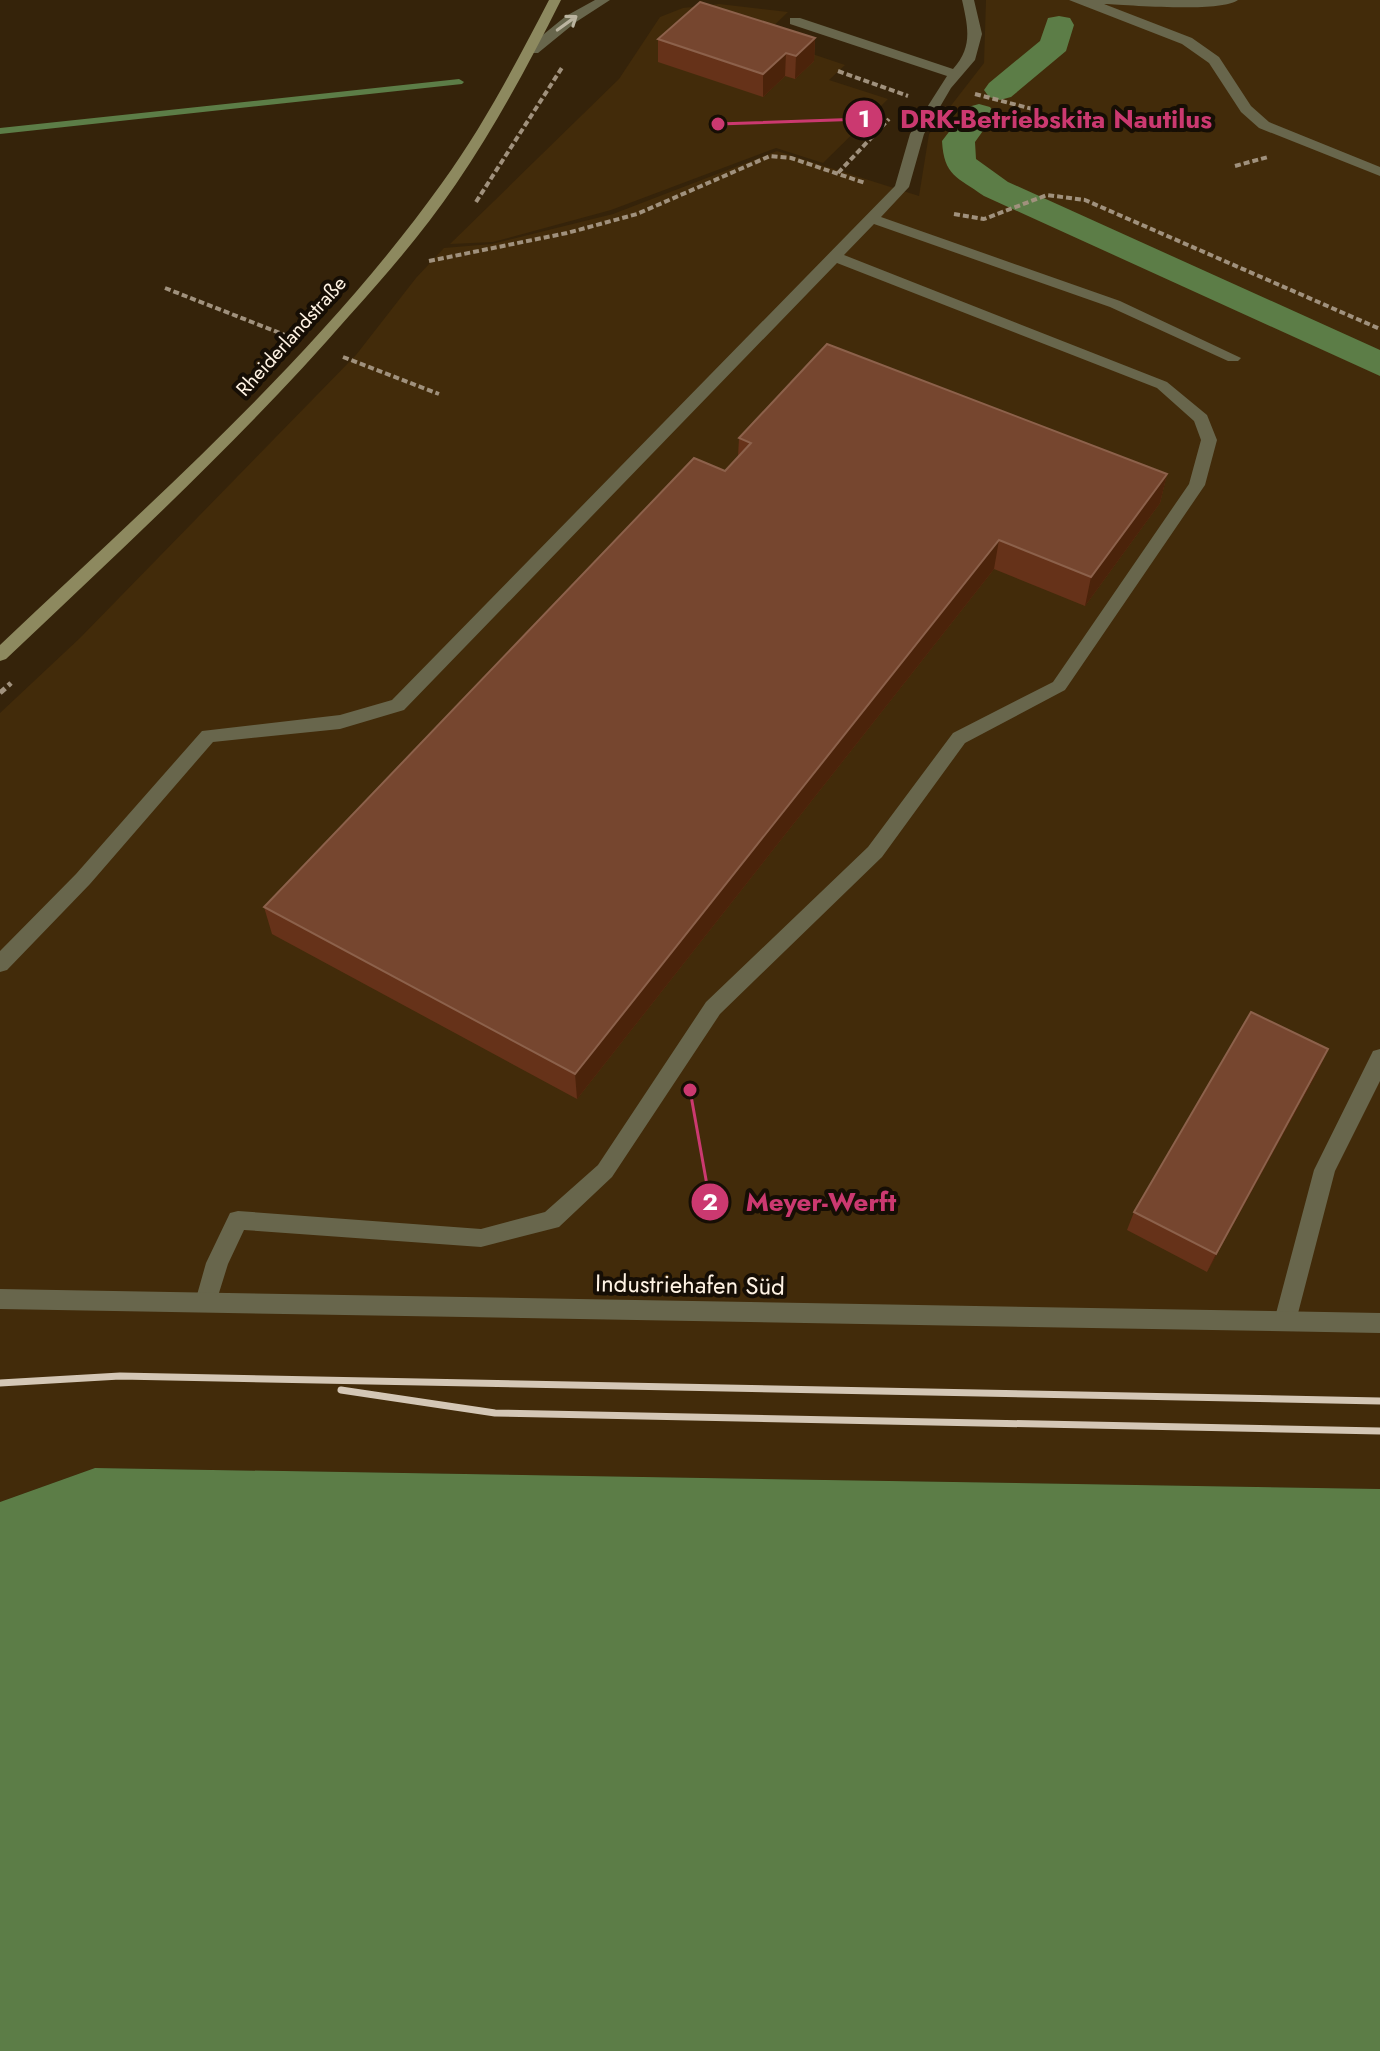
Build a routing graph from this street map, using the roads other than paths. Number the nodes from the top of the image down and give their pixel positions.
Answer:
1 (555, 0) edge
2 (604, 0) edge
3 (968, 0) edge
4 (1075, 0) edge
5 (1083, 0) edge
6 (1232, 0) edge
7 (1187, 2) edge
8 (795, 21) dead end
9 (533, 50) junction
10 (955, 74) junction
11 (1380, 172) edge
12 (872, 219) junction
13 (835, 257) junction
14 (1233, 358) dead end
15 (0, 655) edge
16 (0, 964) edge
17 (1380, 1057) edge
18 (0, 1299) edge
19 (206, 1302) junction
20 (1285, 1321) junction
21 (1380, 1323) edge

1 - 9 main road, Rheiderlandstraße
9 -> 2 street
3 - 10 street
4 - 11 street
5 - 7 street
6 - 7 street
8 - 10 street
9 - 15 main road, Rheiderlandstraße
10 - 12 street
12 - 13 street
12 - 14 street
13 - 16 street
13 - 19 street
17 - 20 street
18 - 19 street, Industriehafen Süd
19 - 20 street, Industriehafen Süd
20 - 21 street, Industriehafen Süd

